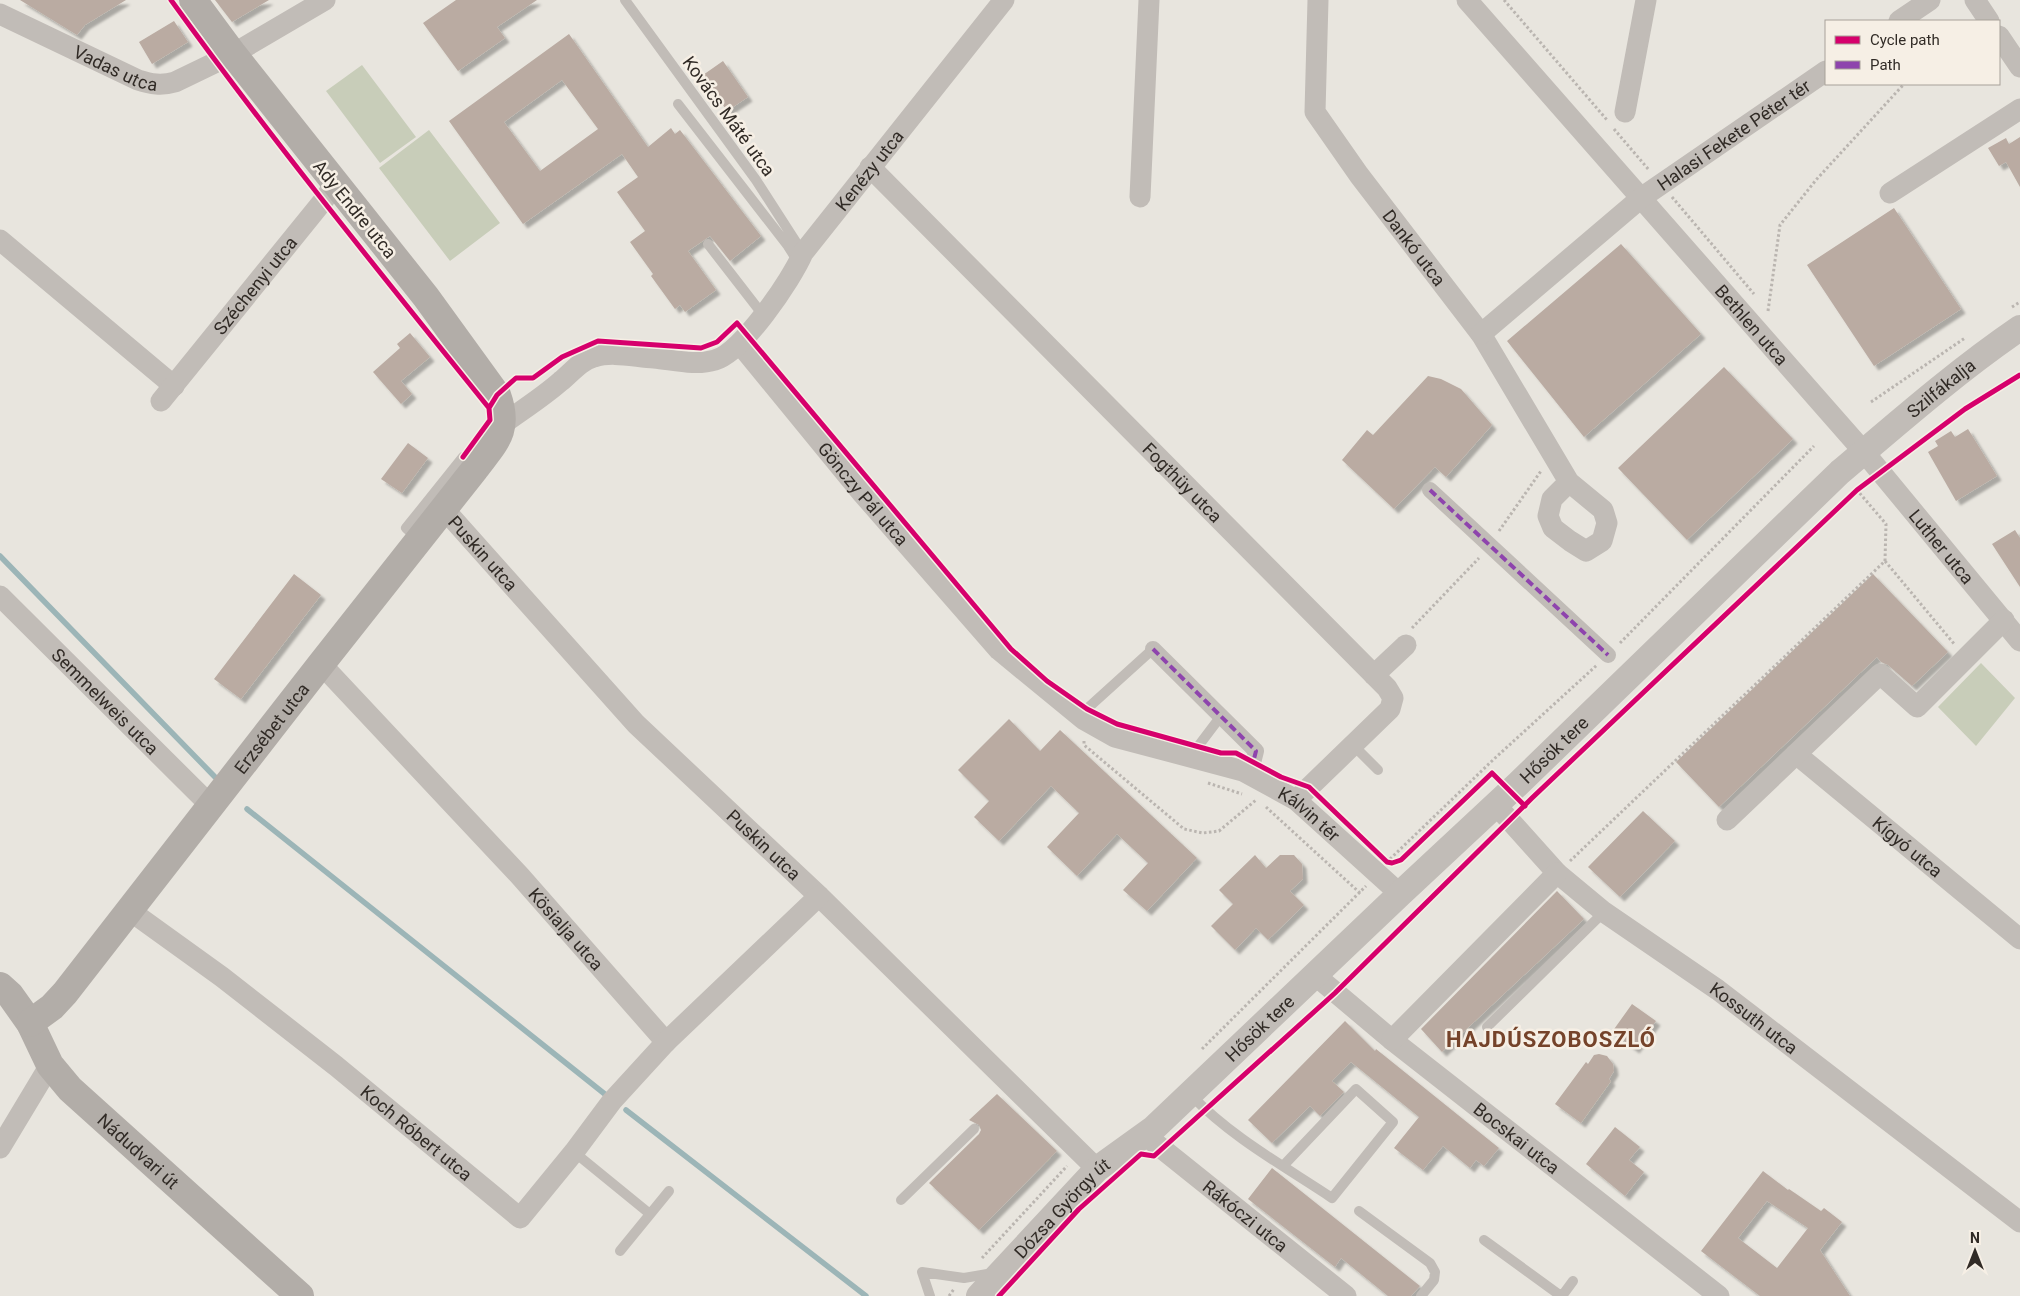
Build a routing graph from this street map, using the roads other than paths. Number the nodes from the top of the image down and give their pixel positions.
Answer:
1 (193, 0) edge
2 (325, 0) edge
3 (625, 0) edge
4 (1004, 0) edge
5 (1149, 0) edge
6 (1318, 0) edge
7 (1467, 0) edge
8 (1646, 0) edge
9 (1930, 0) edge
10 (1975, 0) edge
11 (0, 14) edge
12 (1900, 20) edge
13 (1988, 20) edge
14 (2000, 37) edge
15 (233, 54) junction
16 (2020, 67) edge
17 (1825, 72) edge
18 (678, 104) dead end
19 (2020, 109) edge
20 (1625, 112) dead end
21 (870, 167) junction
22 (335, 184) junction
23 (1890, 193) dead end
24 (1140, 197) dead end
25 (1642, 198) junction
26 (0, 240) edge
27 (708, 244) dead end
28 (801, 258) junction
29 (763, 315) junction
30 (2016, 317) edge
31 (1481, 334) junction
32 (740, 344) junction
33 (503, 424) junction
34 (1872, 461) junction
35 (475, 469) junction
36 (1569, 482) dead end
37 (1430, 490) dead end
38 (444, 509) junction
39 (419, 539) junction
40 (0, 596) edge
41 (2004, 620) junction
42 (1407, 638) road end
43 (2020, 641) edge
44 (1153, 649) joint
45 (1608, 655) dead end
46 (321, 664) junction
47 (1372, 673) junction
48 (1222, 716) junction
49 (1081, 717) junction
50 (1353, 745) junction
51 (1796, 754) junction
52 (1190, 757) junction
53 (1252, 763) dead end
54 (1378, 770) dead end
55 (1296, 800) junction
56 (1496, 805) junction
57 (211, 806) junction
58 (1727, 820) dead end
59 (1557, 873) junction
60 (1400, 894) junction
61 (819, 896) junction
62 (129, 910) junction
63 (1604, 912) junction
64 (2020, 939) edge
65 (1316, 976) junction
66 (0, 986) edge
67 (30, 1022) junction
68 (1487, 1027) dead end
69 (1392, 1040) junction
70 (666, 1042) junction
71 (50, 1065) junction
72 (1190, 1094) junction
73 (974, 1129) dead end
74 (1150, 1132) junction
75 (0, 1148) edge
76 (574, 1152) junction
77 (1283, 1166) junction
78 (1096, 1169) junction
79 (670, 1191) dead end
80 (900, 1200) dead end
81 (1359, 1212) dead end
82 (650, 1214) junction
83 (2020, 1222) edge
84 (1484, 1240) dead end
85 (620, 1251) dead end
86 (1004, 1271) junction
87 (1573, 1281) dead end
88 (300, 1296) edge
89 (930, 1296) edge
90 (979, 1296) edge
91 (1346, 1296) edge
92 (1421, 1296) edge
93 (1562, 1296) edge
94 (1719, 1296) edge

1 - 15 main road, Ady Endre utca
2 - 15 street, Vadas utca
3 - 28 lane, Kovács Máté utca
4 - 21 street, Kenézy utca
5 - 24 street
6 - 31 street, Dankó utca
7 - 25 street, Bethlen utca
8 - 20 street
9 - 12 street
10 - 13 street
11 - 15 street, Vadas utca
14 - 16 street
15 - 22 main road, Ady Endre utca
17 - 25 street, Halasi Fekete Péter tér
18 - 28 lane
19 - 23 street
21 - 28 street, Kenézy utca
21 - 47 street, Fogthüy utca
22 - 26 street, Széchenyi utca
22 - 33 main road, Ady Endre utca
25 - 31 street
25 - 34 street, Bethlen utca
27 - 29 lane
28 - 29 street, Kenézy utca
29 - 32 street, Kenézy utca
30 - 34 street, Szilfákalja
31 - 36 street, Dankó utca
32 - 33 street
32 - 49 street, Gönczy Pál utca
33 - 35 main road, Erzsébet utca
34 - 41 street, Luther utca
34 - 56 street, Hősök tere
35 - 38 main road, Erzsébet utca
35 - 39 lane
37 - 45 street
38 - 39 main road, Erzsébet utca
38 - 61 street, Puskin utca
39 - 46 main road, Erzsébet utca
40 - 57 street, Semmelweis utca
41 - 43 street, Luther utca
41 - 51 street
42 - 47 street
44 - 48 street
44 - 49 lane
46 - 57 main road, Erzsébet utca
46 - 70 street, Kösialja utca
47 - 50 street, Fogthüy utca
48 - 52 lane
48 - 53 street
49 - 52 street, Kálvin tér
50 - 54 lane
50 - 55 street, Fogthüy utca
51 - 58 street
51 - 64 street, Kígyó utca
52 - 55 street, Kálvin tér
55 - 60 street, Kálvin tér
56 - 59 street, Kossuth utca
56 - 60 street, Hősök tere
57 - 62 main road, Erzsébet utca
59 - 63 street, Kossuth utca
59 - 69 street
60 - 65 street, Hősök tere
61 - 70 street
61 - 78 street, Puskin utca
62 - 67 main road, Erzsébet utca
62 - 76 street, Koch Róbert utca
63 - 68 lane
63 - 83 street, Kossuth utca
65 - 69 street, Bocskai utca
65 - 72 street, Hősök tere
66 - 67 main road, Nádudvari út
67 - 71 main road, Nádudvari út
69 - 94 street, Bocskai utca
70 - 76 street, Koch Róbert utca
71 - 75 street
71 - 88 main road, Nádudvari út
72 - 74 street, Hősök tere
72 - 77 lane
73 - 80 lane
74 - 78 street, Dózsa György út
74 - 91 street, Rákóczi utca
76 - 82 lane
77 - 77 lane
78 - 86 street, Dózsa György út
79 - 82 lane
81 - 92 lane
82 - 85 lane
84 - 93 lane
86 - 89 lane
86 - 90 street, Dózsa György út
87 - 93 lane

